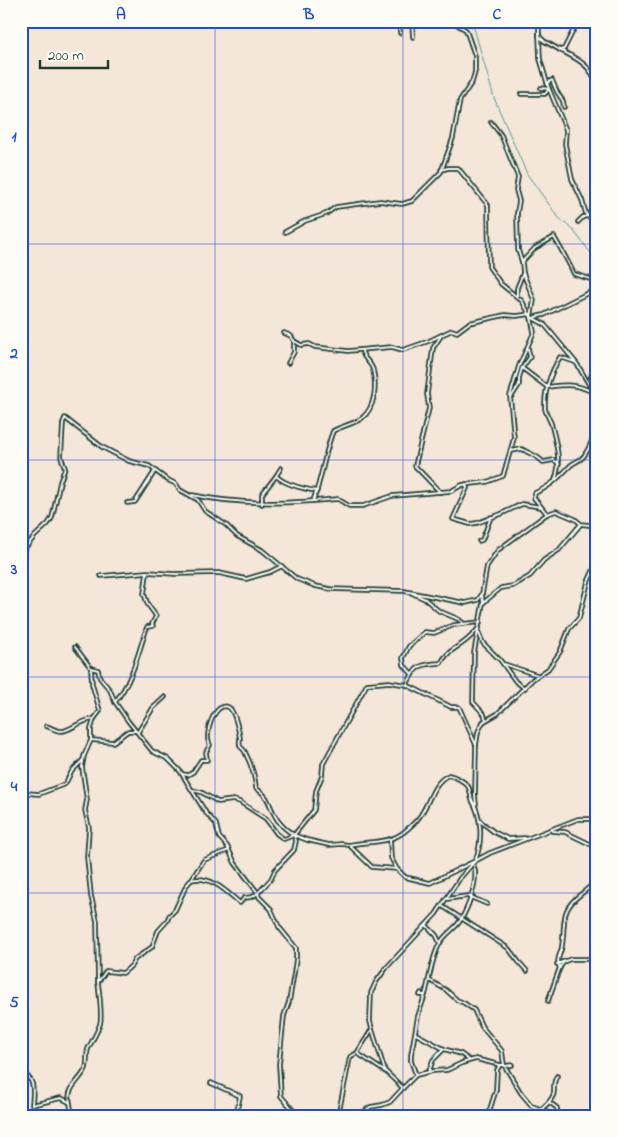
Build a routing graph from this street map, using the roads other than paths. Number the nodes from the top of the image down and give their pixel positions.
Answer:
1 (399, 21) edge
2 (416, 21) edge
3 (451, 21) edge
4 (539, 21) edge
5 (576, 21) edge
6 (400, 33) dead end
7 (539, 34) junction
8 (413, 37) dead end
9 (560, 50) junction
10 (594, 78) dead end
11 (547, 83) junction
12 (541, 88) dead end
13 (549, 88) junction
14 (521, 94) dead end
15 (564, 107) dead end
16 (491, 122) dead end
17 (441, 170) junction
18 (588, 216) junction
19 (578, 222) dead end
20 (597, 225) edge
21 (285, 232) dead end
22 (522, 262) junction
23 (523, 273) junction
24 (597, 281) edge
25 (597, 292) edge
26 (518, 298) junction
27 (531, 315) junction
28 (284, 333) dead end
29 (442, 334) junction
30 (294, 340) junction
31 (528, 347) junction
32 (362, 350) junction
33 (576, 362) junction
34 (597, 362) edge
35 (288, 363) dead end
36 (522, 368) junction
37 (548, 387) junction
38 (594, 393) junction
39 (510, 397) junction
40 (597, 417) edge
41 (597, 423) edge
42 (511, 451) junction
43 (559, 464) junction
44 (281, 468) dead end
45 (155, 471) junction
46 (276, 476) junction
47 (555, 480) junction
48 (466, 484) junction
49 (317, 491) junction
50 (440, 492) junction
51 (190, 494) junction
52 (313, 502) junction
53 (127, 503) dead end
54 (262, 504) junction
55 (541, 507) junction
56 (547, 514) junction
57 (491, 517) junction
58 (581, 524) junction
59 (597, 526) edge
60 (479, 541) dead end
61 (21, 553) edge
62 (282, 566) junction
63 (597, 567) edge
64 (147, 572) junction
65 (100, 576) dead end
66 (412, 592) junction
67 (482, 594) junction
68 (483, 603) junction
69 (480, 622) junction
70 (463, 624) junction
71 (479, 629) junction
72 (74, 647) dead end
73 (502, 663) junction
74 (91, 668) junction
75 (412, 674) junction
76 (538, 676) junction
77 (407, 685) junction
78 (525, 688) junction
79 (165, 697) dead end
80 (115, 702) junction
81 (94, 719) junction
82 (483, 722) junction
83 (46, 726) dead end
84 (137, 731) junction
85 (91, 740) junction
86 (476, 745) junction
87 (83, 760) junction
88 (181, 774) junction
89 (190, 790) junction
90 (21, 795) edge
91 (476, 804) junction
92 (480, 821) junction
93 (597, 821) edge
94 (550, 831) junction
95 (294, 834) junction
96 (528, 838) junction
97 (390, 839) junction
98 (597, 843) edge
99 (349, 846) junction
100 (229, 850) junction
101 (475, 861) junction
102 (473, 864) junction
103 (397, 869) junction
104 (192, 880) junction
105 (597, 883) edge
106 (258, 893) junction
107 (470, 898) junction
108 (447, 899) junction
109 (597, 900) edge
110 (487, 904) dead end
111 (442, 906) junction
112 (593, 906) dead end
113 (462, 918) junction
114 (426, 925) junction
115 (440, 943) junction
116 (593, 958) dead end
117 (564, 962) junction
118 (557, 964) junction
119 (560, 968) junction
120 (527, 971) dead end
121 (429, 980) junction
122 (98, 982) junction
123 (421, 993) dead end
124 (425, 995) junction
125 (548, 1001) dead end
126 (372, 1029) junction
127 (416, 1034) junction
128 (444, 1049) junction
129 (357, 1053) junction
130 (469, 1060) junction
131 (503, 1065) junction
132 (512, 1065) dead end
133 (385, 1071) junction
134 (429, 1071) junction
135 (21, 1072) edge
136 (416, 1074) junction
137 (557, 1076) dead end
138 (211, 1083) dead end
139 (403, 1088) junction
140 (548, 1102) junction
141 (70, 1104) junction
142 (541, 1109) junction
143 (536, 1112) dead end
144 (488, 1114) dead end
145 (71, 1116) edge
146 (240, 1116) edge
147 (298, 1116) edge
148 (338, 1116) edge
149 (359, 1116) edge
150 (549, 1116) edge
151 (558, 1116) edge

1 - 6 street
2 - 8 street
3 - 17 street
4 - 7 street
5 - 9 street
7 - 9 street
7 - 11 street
9 - 10 street
11 - 13 street
11 - 15 street
12 - 13 street
13 - 14 street
13 - 18 street
16 - 22 street
17 - 21 street
17 - 26 street
18 - 19 street
18 - 20 street
22 - 23 street
22 - 24 street
23 - 26 street
23 - 27 street
25 - 27 street
26 - 27 street
27 - 29 street
27 - 31 street
27 - 33 street
28 - 30 street
29 - 32 street
29 - 50 street
30 - 32 street
30 - 35 street
31 - 36 street
31 - 39 street
32 - 49 street
33 - 37 street
33 - 38 street
34 - 38 street
36 - 37 street
36 - 39 street
37 - 38 street
37 - 43 street
38 - 40 street
39 - 42 street
41 - 47 street
42 - 43 street
42 - 48 street
43 - 47 street
44 - 46 street
45 - 51 street
45 - 53 street
45 - 61 street
46 - 49 street
46 - 54 street
47 - 55 street
48 - 50 street
48 - 57 street
49 - 52 street
50 - 52 street
51 - 54 street
51 - 62 street
52 - 54 street
55 - 56 street
55 - 57 street
56 - 58 street
56 - 67 street
57 - 60 street
58 - 59 street
58 - 68 street
62 - 64 street
62 - 66 street
63 - 76 street
64 - 65 street
64 - 80 street
66 - 67 street
66 - 70 street
67 - 68 street
68 - 69 street
69 - 70 street
69 - 71 street
70 - 75 street
71 - 73 street
71 - 75 street
71 - 82 street
72 - 74 street
73 - 76 street
73 - 78 street
74 - 80 street
74 - 81 street
75 - 77 street
76 - 78 street
77 - 86 street
77 - 95 street
78 - 82 street
79 - 84 street
80 - 84 street
81 - 83 street
81 - 85 street
82 - 86 street
84 - 85 street
84 - 88 street
85 - 87 street
86 - 91 street
87 - 90 street
87 - 122 street
88 - 89 street
88 - 95 street
89 - 95 street
89 - 100 street
91 - 92 street
91 - 97 street
92 - 96 street
92 - 101 street
93 - 94 street
94 - 96 street
94 - 98 street
95 - 99 street
95 - 106 street
96 - 101 street
97 - 99 street
97 - 103 street
99 - 103 street
100 - 104 street
100 - 106 street
101 - 102 street
101 - 103 street
102 - 107 street
102 - 108 street
104 - 106 street
104 - 122 street
105 - 118 street
106 - 147 street
107 - 108 street
107 - 110 street
107 - 113 street
108 - 111 street
109 - 112 street
111 - 113 street
111 - 114 street
113 - 115 street
113 - 120 street
114 - 115 street
114 - 126 street
115 - 121 street
116 - 117 street
117 - 118 street
117 - 119 street
118 - 119 street
119 - 125 street
121 - 124 street
121 - 131 street
122 - 141 street
123 - 124 street
124 - 127 street
126 - 129 street
126 - 133 street
127 - 128 street
127 - 136 street
128 - 130 street
128 - 134 street
129 - 133 street
129 - 148 street
130 - 131 street
130 - 134 street
131 - 132 street
131 - 142 street
131 - 144 street
133 - 139 street
134 - 136 street
135 - 141 street
136 - 139 street
137 - 140 street
138 - 146 street
139 - 149 street
140 - 142 street
140 - 151 street
141 - 145 street
142 - 143 street
142 - 150 street

